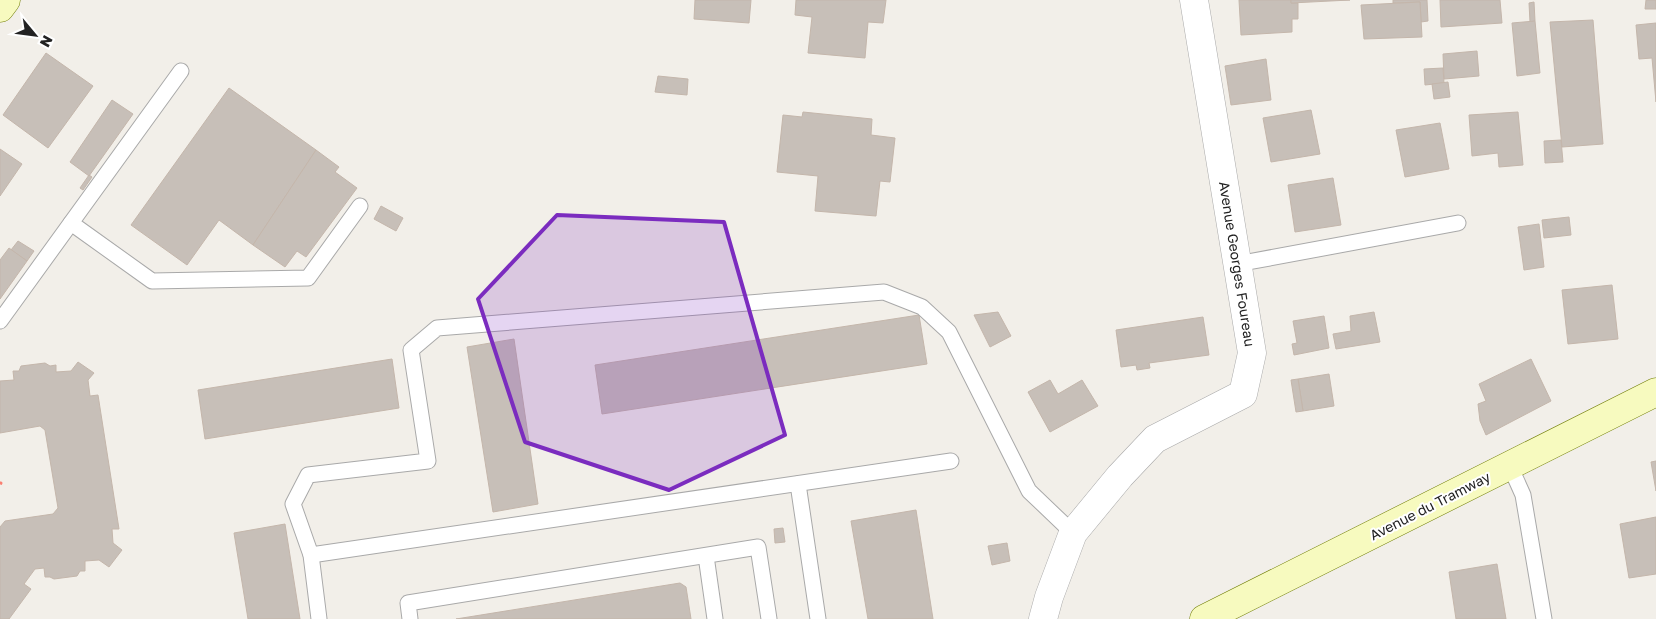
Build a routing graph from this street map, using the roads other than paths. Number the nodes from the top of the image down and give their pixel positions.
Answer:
1 (6, 0) edge
2 (1194, 0) edge
3 (0, 8) edge
4 (181, 71) dead end
5 (360, 206) dead end
6 (71, 223) junction
7 (1458, 223) dead end
8 (1237, 264) junction
9 (0, 321) edge
10 (1656, 392) edge
11 (951, 461) dead end
12 (1510, 466) junction
13 (798, 484) junction
14 (1073, 533) junction
15 (311, 554) junction
16 (706, 556) junction
17 (319, 619) edge
18 (410, 619) edge
19 (715, 619) edge
20 (769, 619) edge
21 (818, 619) edge
22 (1043, 619) edge
23 (1204, 619) edge
24 (1544, 619) edge

1 - 3 street
2 - 8 street, Avenue Georges Foureau
4 - 6 lane
5 - 6 lane
6 - 9 lane
7 - 8 lane
8 - 14 street, Avenue Georges Foureau
10 - 12 street, Avenue du Tramway
11 - 13 lane
12 - 23 street, Avenue du Tramway
12 - 24 lane
13 - 15 lane
13 - 21 lane
14 - 15 lane
14 - 22 street, Avenue Georges Foureau
15 - 17 lane
16 - 18 lane
16 - 19 lane
16 - 20 lane

